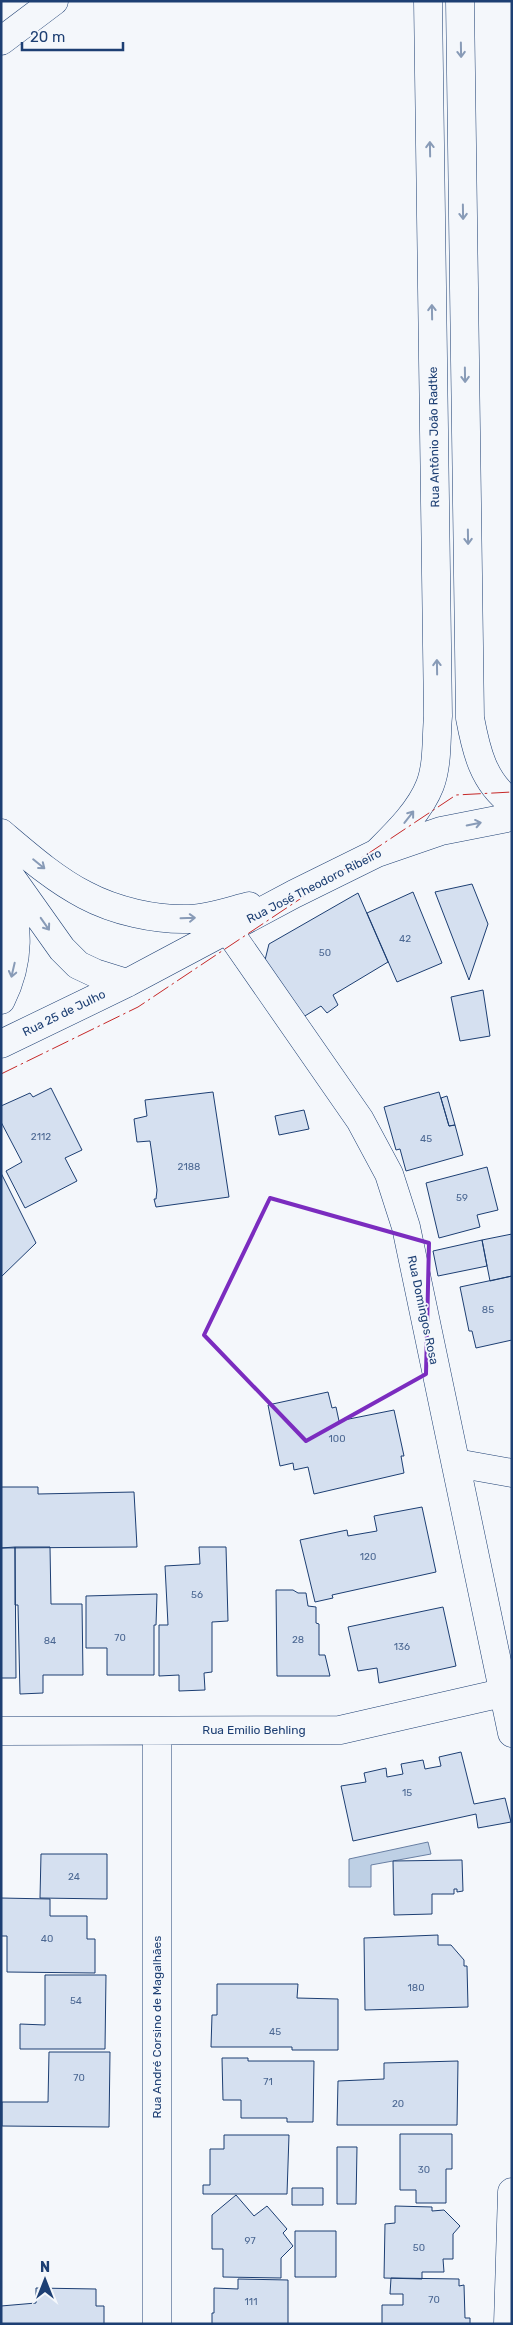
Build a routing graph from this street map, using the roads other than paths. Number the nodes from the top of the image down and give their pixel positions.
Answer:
1 (54, 1) edge
2 (428, 1) edge
3 (460, 1) edge
4 (1, 41) edge
5 (512, 802) edge
6 (512, 817) edge
7 (1, 833) edge
8 (377, 853) junction
9 (4, 866) edge
10 (294, 894) junction
11 (228, 930) junction
12 (127, 983) junction
13 (1, 1000) edge
14 (1, 1044) edge
15 (456, 1463) junction
16 (512, 1473) edge
17 (502, 1693) junction
18 (1, 1731) edge
19 (157, 1731) junction
20 (512, 1734) edge
21 (512, 2192) edge
22 (157, 2324) edge
23 (508, 2324) edge

1 - 4 street
8 -> 2 street, Rua Antônio João Radtke
3 -> 5 street
8 -> 6 street, Rua José Theodoro Ribeiro
7 -> 10 street
8 - 10 street, Rua José Theodoro Ribeiro
9 -> 12 street
9 -> 13 street
10 - 11 street, Rua José Theodoro Ribeiro
11 - 12 street, Rua José Theodoro Ribeiro
11 - 15 street, Rua Domingos Rosa
12 - 14 street, Rua 25 de Julho
15 - 16 street
15 - 17 street, Rua Domingos Rosa
17 - 19 street, Rua Emilio Behling
17 - 20 street, Rua Domingos Rosa
18 - 19 street, Rua Emilio Behling
19 - 22 street, Rua André Corsino de Magalhães
21 - 23 street

